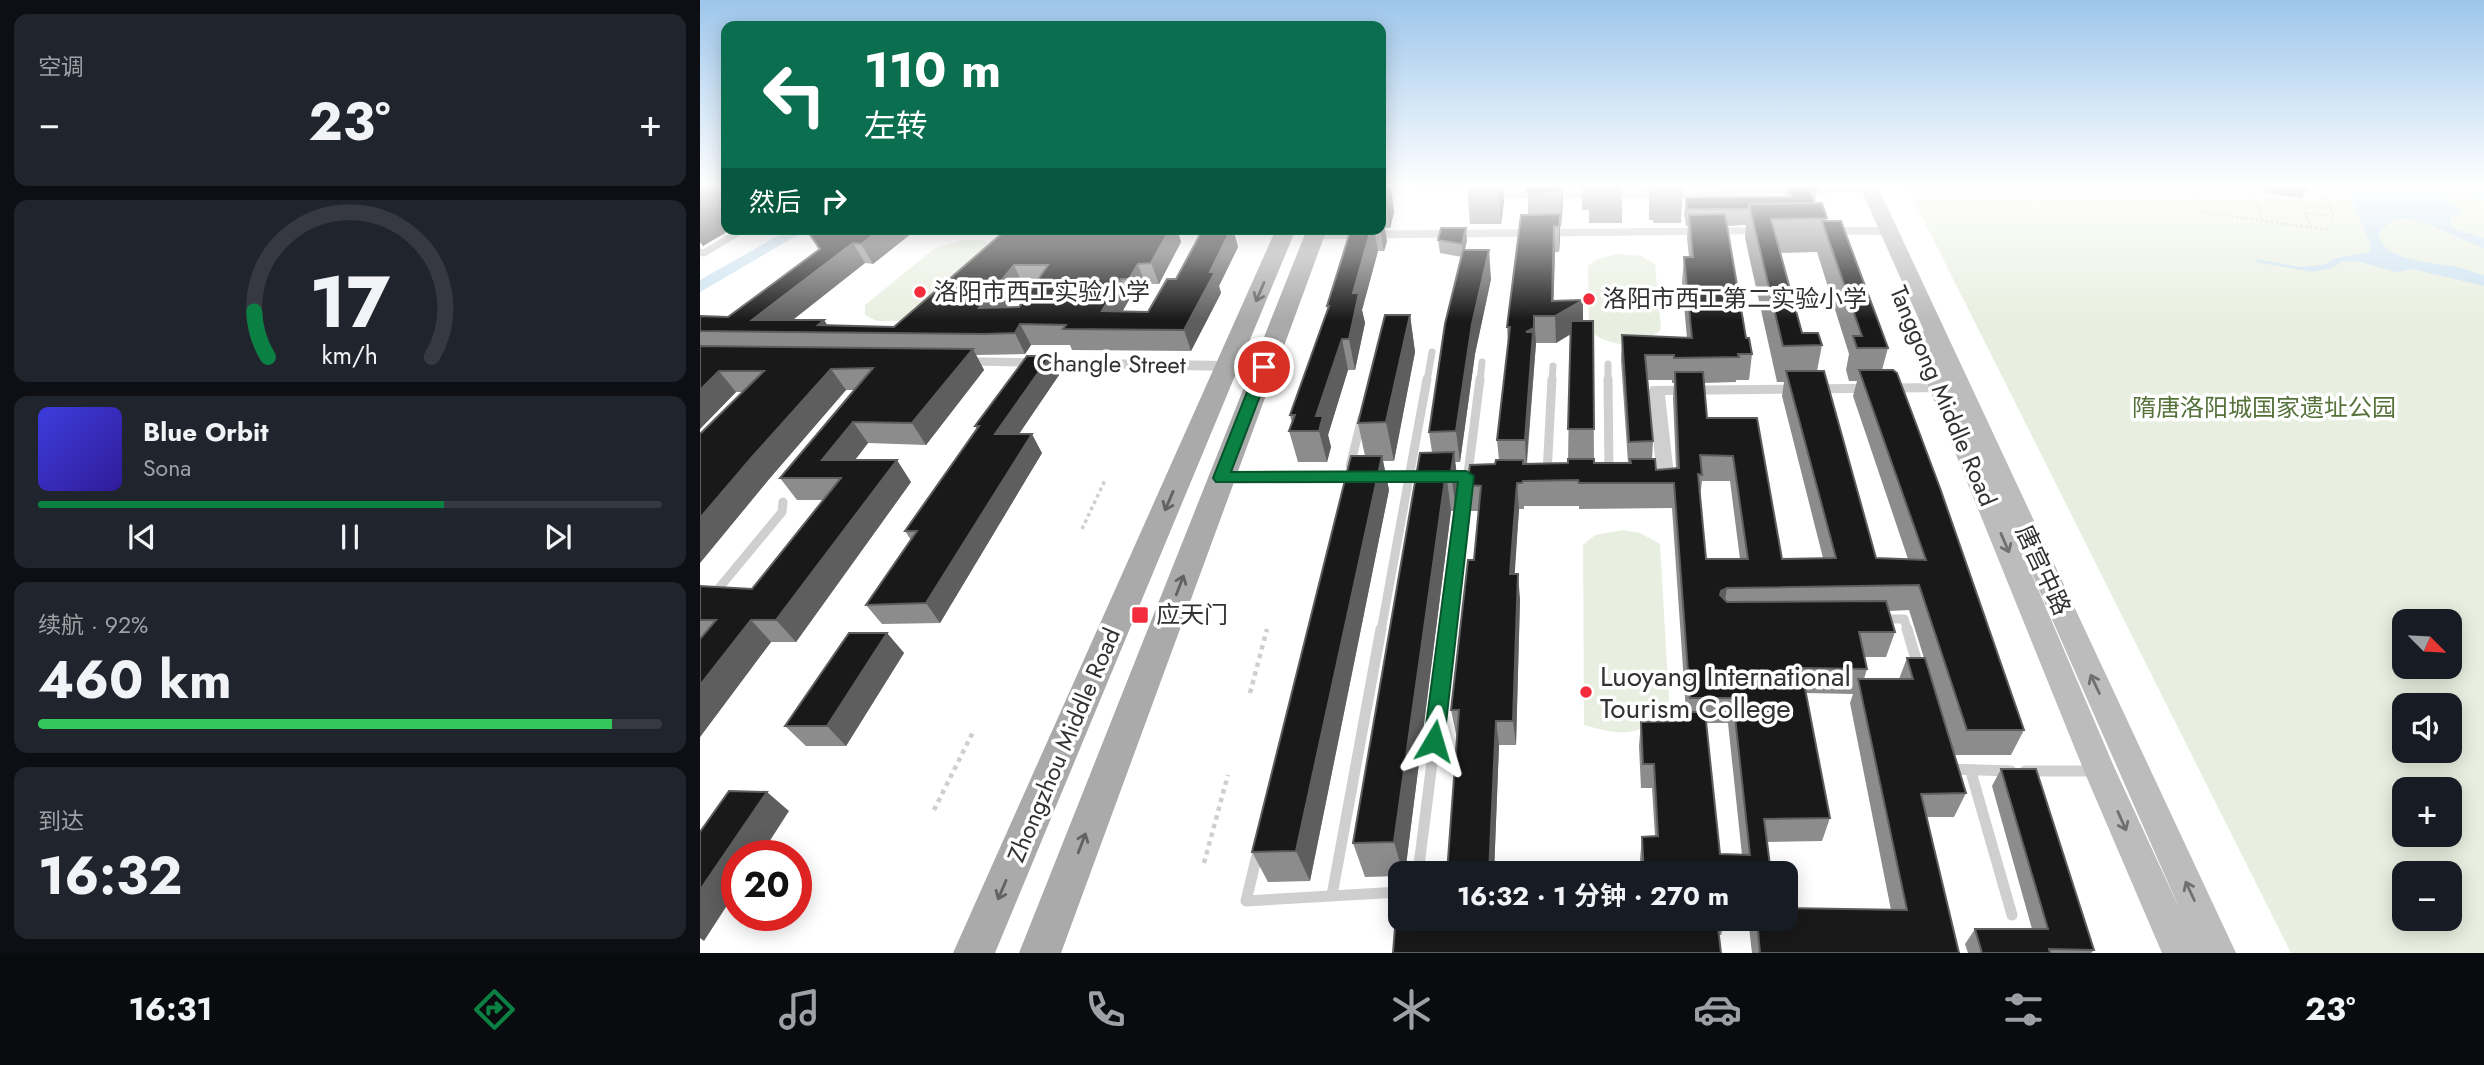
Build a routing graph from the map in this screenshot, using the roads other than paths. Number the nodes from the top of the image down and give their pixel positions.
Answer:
1 (1881, 231) joint
2 (734, 235) edge
3 (1304, 235) edge
4 (1305, 235) edge
5 (700, 252) edge
6 (1432, 352) dead end
7 (946, 362) edge
8 (1482, 362) dead end
9 (1608, 364) dead end
10 (1228, 366) junction
11 (1553, 366) dead end
12 (1940, 388) junction
13 (1367, 402) edge
14 (1410, 476) junction
15 (1466, 476) junction
16 (1506, 476) edge
17 (1546, 476) edge
18 (1603, 476) joint
19 (1221, 478) junction
20 (1346, 483) junction
21 (783, 502) dead end
22 (700, 611) edge
23 (1876, 619) edge
24 (1923, 682) edge
25 (1947, 759) edge
26 (2101, 771) junction
27 (1971, 772) junction
28 (1262, 835) edge
29 (1419, 861) edge
30 (1388, 893) edge
31 (1332, 895) junction
32 (2012, 915) dead end
33 (974, 953) edge
34 (1040, 953) edge
35 (2181, 953) edge
36 (2218, 953) edge

1 - 12 main road, Tanggong Middle Road
36 -> 1 main road, 唐宫中路
2 - 5 lane
3 -> 10 main road, Zhongzhou Middle Road
4 - 19 main road, Zhongzhou Middle Road
6 - 14 lane
7 - 10 street, Changle Street
8 - 15 lane
9 - 18 lane
10 -> 33 main road, Zhongzhou Middle Road
11 - 17 lane
12 - 18 street
12 -> 26 main road, Tanggong Middle Road
13 - 20 lane
14 - 15 street
14 - 20 street
14 - 31 lane
15 - 16 street
15 - 29 lane
19 - 20 street
34 -> 19 main road, Zhongzhou Middle Road
21 - 22 lane
23 - 24 lane
25 - 27 lane
26 - 27 lane
26 -> 35 main road, Tanggong Middle Road
27 - 32 lane
28 - 31 lane
30 - 31 lane

